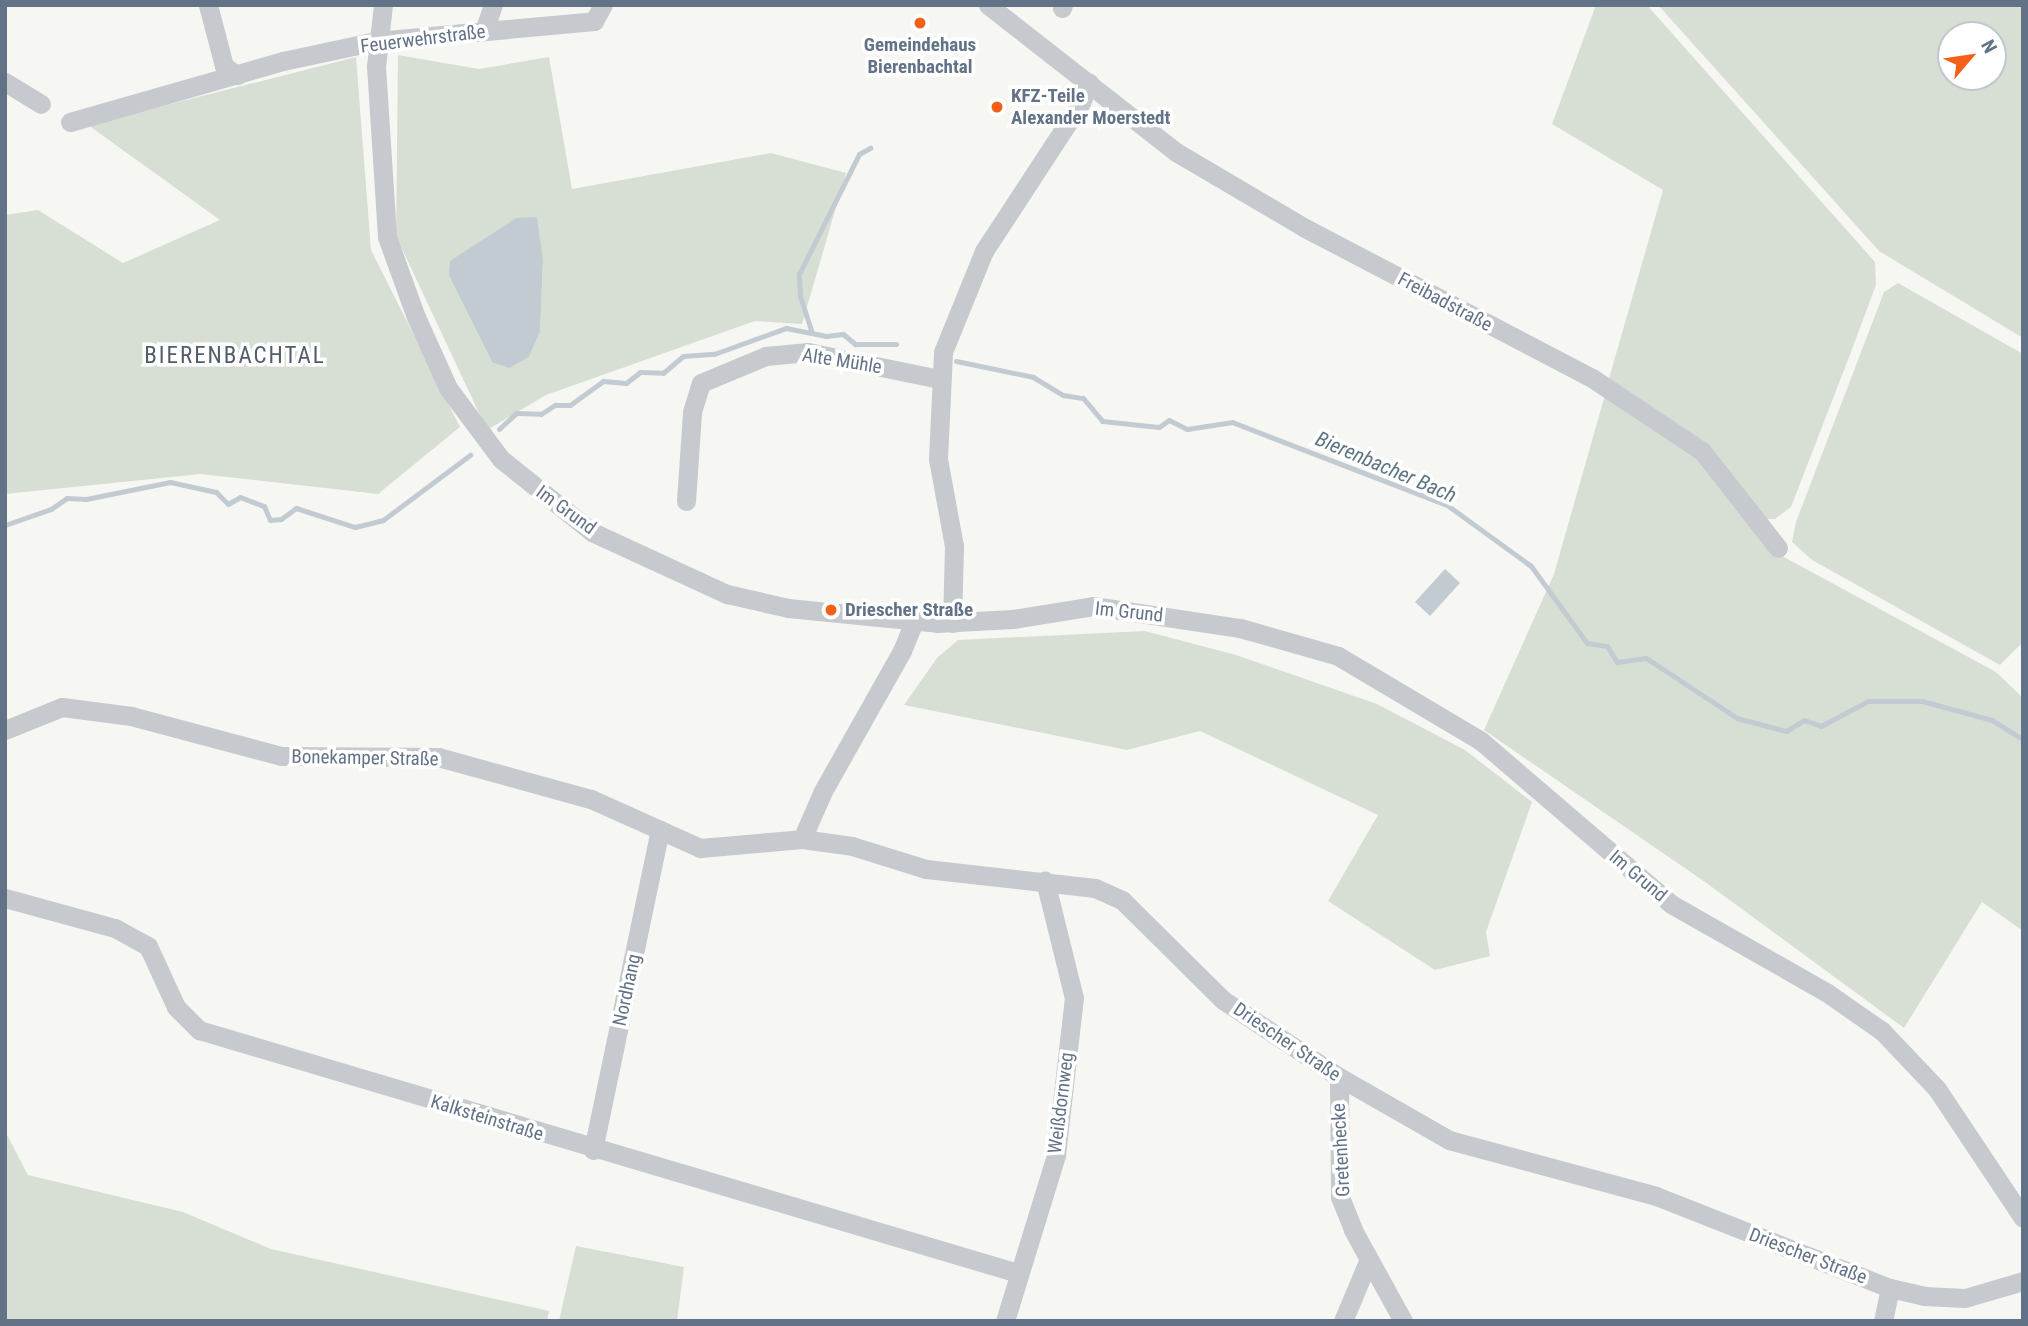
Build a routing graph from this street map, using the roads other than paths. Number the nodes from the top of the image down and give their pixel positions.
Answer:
1 (208, 5) edge
2 (383, 5) edge
3 (493, 5) edge
4 (603, 5) edge
5 (988, 5) edge
6 (484, 31) junction
7 (376, 41) junction
8 (237, 75) junction
9 (5, 82) edge
10 (1088, 82) junction
11 (41, 104) dead end
12 (71, 122) dead end
13 (939, 379) junction
14 (686, 501) dead end
15 (1778, 548) dead end
16 (914, 621) junction
17 (952, 623) junction
18 (5, 730) edge
19 (660, 830) junction
20 (802, 839) junction
21 (1045, 881) junction
22 (5, 898) edge
23 (1339, 1077) junction
24 (593, 1150) junction
25 (2023, 1218) edge
26 (1368, 1259) junction
27 (1018, 1273) junction
28 (2023, 1281) edge
29 (1891, 1288) junction
30 (1005, 1321) edge
31 (1343, 1321) edge
32 (1403, 1321) edge
33 (1883, 1321) edge

1 - 8 street
2 - 7 street, Im Grund
3 - 6 street
4 - 6 street, Feuerwehrstraße
5 - 10 street
6 - 7 street, Feuerwehrstraße
7 - 8 street, Feuerwehrstraße
7 - 16 street, Im Grund
8 - 12 street, Feuerwehrstraße
9 - 11 street
10 - 13 street
10 - 15 street, Freibadstraße
13 - 14 street, Alte Mühle
13 - 17 street
16 - 17 street, Im Grund
16 - 20 street
17 - 25 street, Im Grund
18 - 19 street, Bonekamper Straße
19 - 20 street, Bonekamper Straße
19 - 24 street, Nordhang
20 - 21 street, Driescher Straße
21 - 23 street, Driescher Straße
21 - 27 street, Weißdornweg
22 - 24 street, Kalksteinstraße
23 - 26 street, Gretenhecke
23 - 29 street, Driescher Straße
24 - 27 street, Kalksteinstraße
26 - 31 street
26 - 32 street, Gretenhecke
27 - 30 street, Weißdornweg
28 - 29 street, Driescher Straße
29 - 33 street

